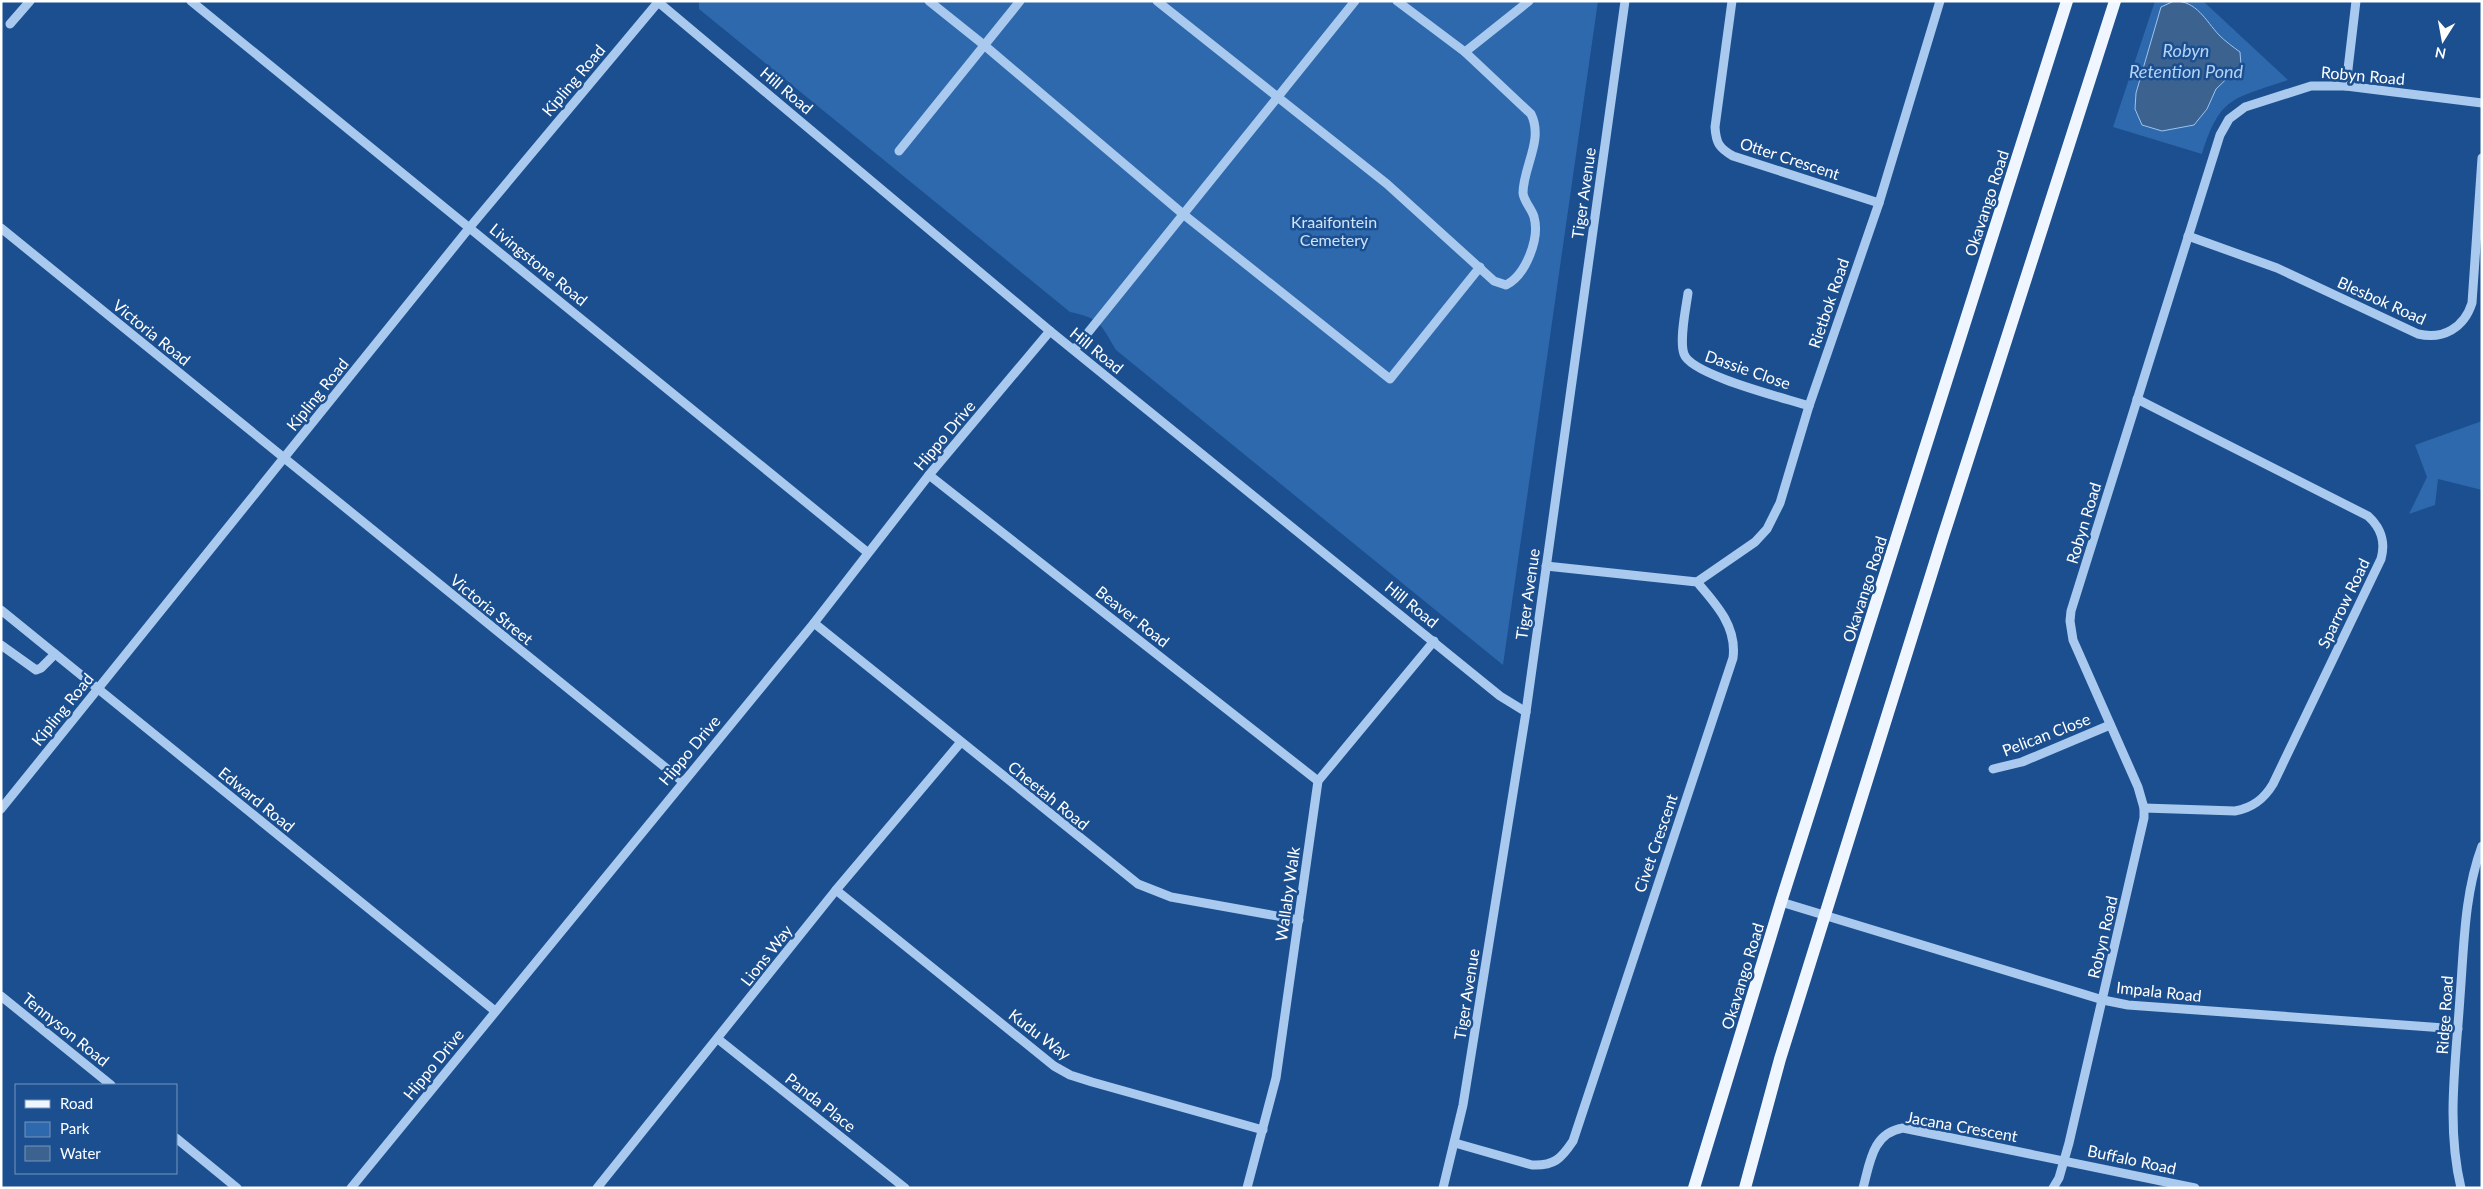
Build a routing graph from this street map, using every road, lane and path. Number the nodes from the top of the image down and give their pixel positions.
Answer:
1 (30, 1) edge
2 (191, 1) edge
3 (929, 1) edge
4 (1020, 1) edge
5 (1157, 1) edge
6 (1355, 1) edge
7 (1397, 1) edge
8 (1529, 1) edge
9 (1625, 1) edge
10 (1732, 1) edge
11 (1940, 1) edge
12 (2067, 1) edge
13 (2115, 1) edge
14 (2356, 1) edge
15 (658, 2) edge
16 (10, 24) dead end
17 (984, 44) junction
18 (1465, 52) junction
19 (2346, 86) junction
20 (1277, 97) junction
21 (2482, 103) edge
22 (899, 151) dead end
23 (2482, 158) edge
24 (1879, 203) junction
25 (1183, 214) junction
26 (470, 227) junction
27 (1, 228) edge
28 (2188, 236) junction
29 (1480, 267) junction
30 (2478, 274) edge
31 (1688, 293) dead end
32 (1050, 332) junction
33 (1074, 350) junction
34 (2137, 399) junction
35 (1808, 406) junction
36 (284, 459) junction
37 (929, 475) junction
38 (867, 552) junction
39 (1546, 566) junction
40 (1697, 582) junction
41 (1, 610) edge
42 (814, 622) junction
43 (1434, 641) junction
44 (1, 645) edge
45 (55, 654) junction
46 (98, 689) junction
47 (1526, 712) junction
48 (2110, 725) junction
49 (960, 742) junction
50 (1993, 769) dead end
51 (682, 781) junction
52 (1318, 781) junction
53 (2144, 808) junction
54 (1, 809) edge
55 (2482, 846) edge
56 (836, 890) junction
57 (1781, 902) junction
58 (1826, 916) junction
59 (1299, 920) junction
60 (1, 996) edge
61 (2103, 1000) junction
62 (495, 1011) junction
63 (2458, 1030) junction
64 (718, 1039) junction
65 (110, 1084) edge
66 (1263, 1130) junction
67 (178, 1140) edge
68 (1455, 1143) junction
69 (2064, 1160) junction
70 (237, 1188) edge
71 (351, 1188) edge
72 (597, 1188) edge
73 (906, 1188) edge
74 (1246, 1188) edge
75 (1443, 1188) edge
76 (1694, 1188) edge
77 (1745, 1188) edge
78 (1863, 1188) edge
79 (2053, 1188) edge
80 (2195, 1188) edge
81 (2461, 1188) edge

1 - 16 street
2 - 26 street, Livingstone Road
3 - 17 street
4 - 17 street
5 - 20 street
6 - 20 street
7 - 18 street
8 - 18 street
9 - 39 street, Tiger Avenue
10 - 24 street, Otter Crescent
11 - 24 street, Rietbok Road
12 - 57 main road, Okavango Road
13 - 58 main road
14 - 19 street
15 - 26 street, Kipling Road
15 - 32 street, Hill Road
17 - 22 street
17 - 25 street
18 - 29 street
19 - 21 street, Robyn Road
19 - 28 street, Robyn Road
20 - 25 street
20 - 29 street
23 - 30 street, Blesbok Road
24 - 35 street, Rietbok Road
25 - 29 street
25 - 33 street
26 - 36 street, Kipling Road
26 - 38 street, Livingstone Road
27 - 36 street, Victoria Road
28 - 30 street, Blesbok Road
28 - 34 street, Robyn Road
31 - 35 street, Dassie Close
32 - 33 street, Hill Road
32 - 37 street, Hippo Drive
33 - 43 street, Hill Road
34 - 48 street, Robyn Road
34 - 53 street, Sparrow Road
35 - 40 street, Rietbok Road
36 - 46 street, Kipling Road
36 - 51 street, Victoria Street
37 - 38 street, Hippo Drive
37 - 52 street, Beaver Road
38 - 42 street, Hippo Drive
39 - 40 street
39 - 47 street, Tiger Avenue
40 - 68 street, Civet Crescent
41 - 45 street, Edward Road
42 - 49 street, Cheetah Road
42 - 51 street, Hippo Drive
43 - 47 street, Hill Road
43 - 52 street
44 - 45 street
45 - 46 street, Edward Road
46 - 54 street, Kipling Road
46 - 62 street, Edward Road
47 - 68 street, Tiger Avenue
48 - 50 street, Pelican Close
48 - 53 street, Robyn Road
49 - 56 street, Lions Way
49 - 59 street, Cheetah Road
51 - 62 street, Hippo Drive
52 - 59 street, Wallaby Walk
53 - 61 street, Robyn Road
55 - 63 street, Ridge Road
56 - 64 street, Lions Way
56 - 66 street, Kudu Way
57 - 58 street, Impala Road
57 - 76 main road, Okavango Road
58 - 61 street, Impala Road
58 - 77 main road
59 - 66 street, Wallaby Walk
60 - 65 street, Tennyson Road
61 - 63 street, Impala Road
61 - 69 street, Robyn Road
62 - 71 street, Hippo Drive
63 - 81 street, Ridge Road
64 - 72 street, Lions Way
64 - 73 street, Panda Place
66 - 74 street, Wallaby Walk
67 - 70 street
68 - 75 street, Tiger Avenue
69 - 78 street, Jacana Crescent
69 - 79 street, Robyn Road
69 - 80 street, Buffalo Road

